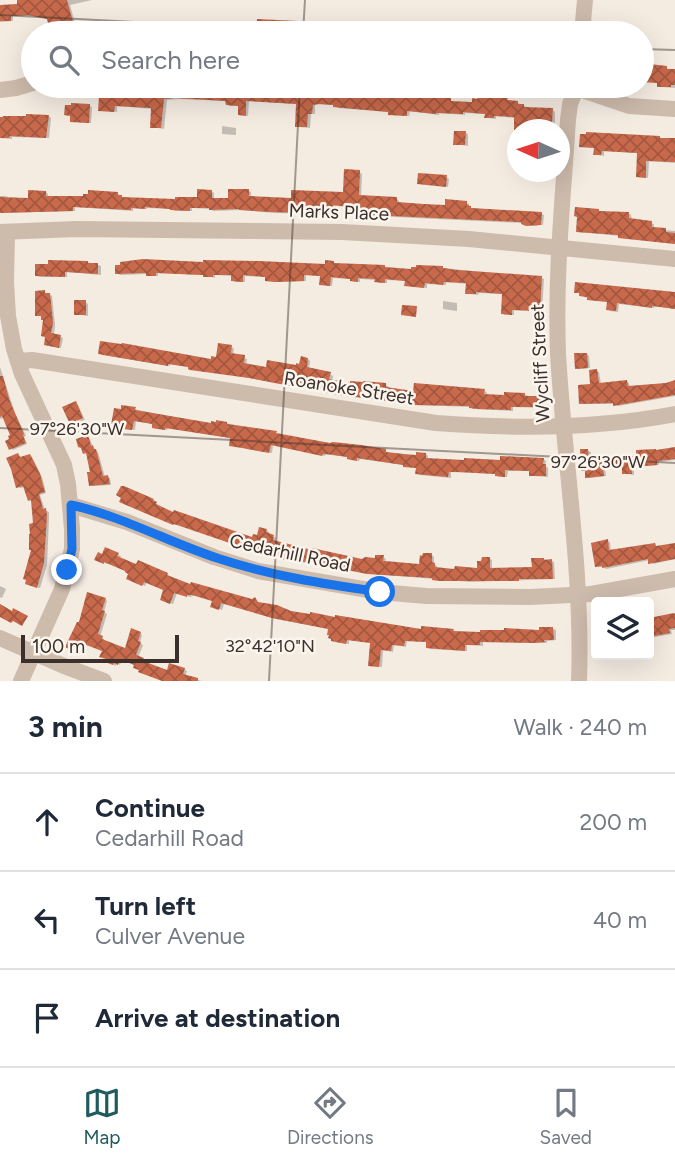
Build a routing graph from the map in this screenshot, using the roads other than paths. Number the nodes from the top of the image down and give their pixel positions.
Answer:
1 (585, 0) edge
2 (583, 21) edge
3 (21, 87) edge
4 (0, 90) edge
5 (571, 98) edge
6 (606, 98) edge
7 (675, 109) edge
8 (4, 232) edge
9 (560, 249) junction
10 (675, 259) edge
11 (18, 361) junction
12 (675, 414) edge
13 (564, 426) junction
14 (71, 505) junction
15 (675, 579) edge
16 (578, 595) junction
17 (0, 638) edge
18 (34, 653) junction
19 (21, 681) edge
20 (104, 681) edge
21 (579, 681) edge

1 - 2 street
3 - 4 street
5 - 9 street, Wycliff Street
6 - 7 street
8 - 9 street, Marks Place
8 - 11 street
9 - 10 street, Marks Place
9 - 13 street, Wycliff Street
11 - 13 street, Roanoke Street
11 - 14 street
12 - 13 street, Roanoke Street
13 - 16 street, Wycliff Street
14 - 16 street, Cedarhill Road
14 - 18 street
15 - 16 street, Cedarhill Road
16 - 21 street, Wycliff Street
17 - 18 street
18 - 19 street
18 - 20 street

